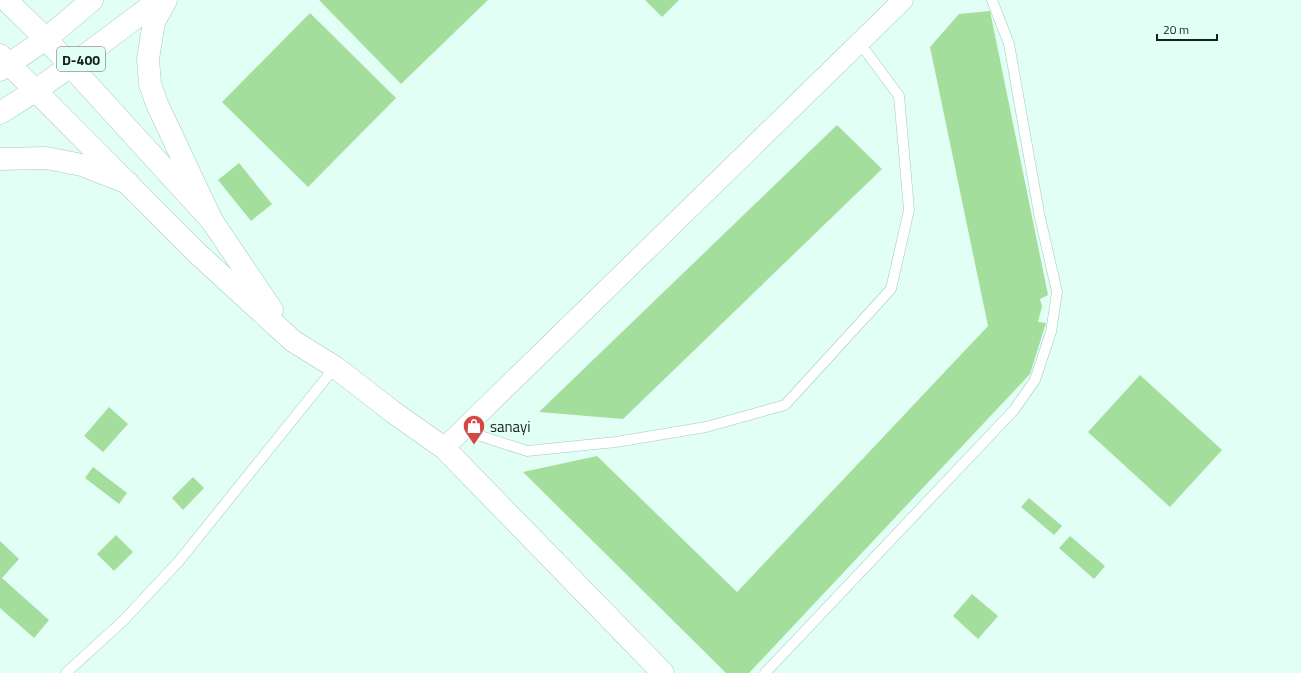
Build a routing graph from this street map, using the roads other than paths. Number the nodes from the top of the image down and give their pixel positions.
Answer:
1 (6, 0) edge
2 (92, 0) edge
3 (159, 0) edge
4 (166, 0) edge
5 (903, 0) edge
6 (992, 0) edge
7 (46, 39) junction
8 (859, 42) junction
9 (3, 63) edge
10 (71, 67) junction
11 (36, 91) junction
12 (0, 113) edge
13 (0, 159) edge
14 (128, 183) junction
15 (212, 221) junction
16 (293, 341) junction
17 (335, 367) junction
18 (462, 430) junction
19 (444, 448) junction
20 (66, 673) edge
21 (663, 673) edge
22 (765, 673) edge

1 - 7 main road
2 - 7 main road, D-400
3 - 10 main road, D-400
4 - 15 main road
5 - 8 street
6 - 22 lane
7 - 9 main road, D-400
7 - 10 main road
8 - 18 street
8 - 18 lane
9 - 11 main road
10 - 11 main road, D-400
10 - 15 main road
11 - 12 main road, D-400
11 - 14 main road
13 - 14 main road
14 - 16 main road
15 - 16 main road
16 - 17 main road
17 - 19 main road
17 - 20 lane
18 - 19 street
19 - 21 main road

